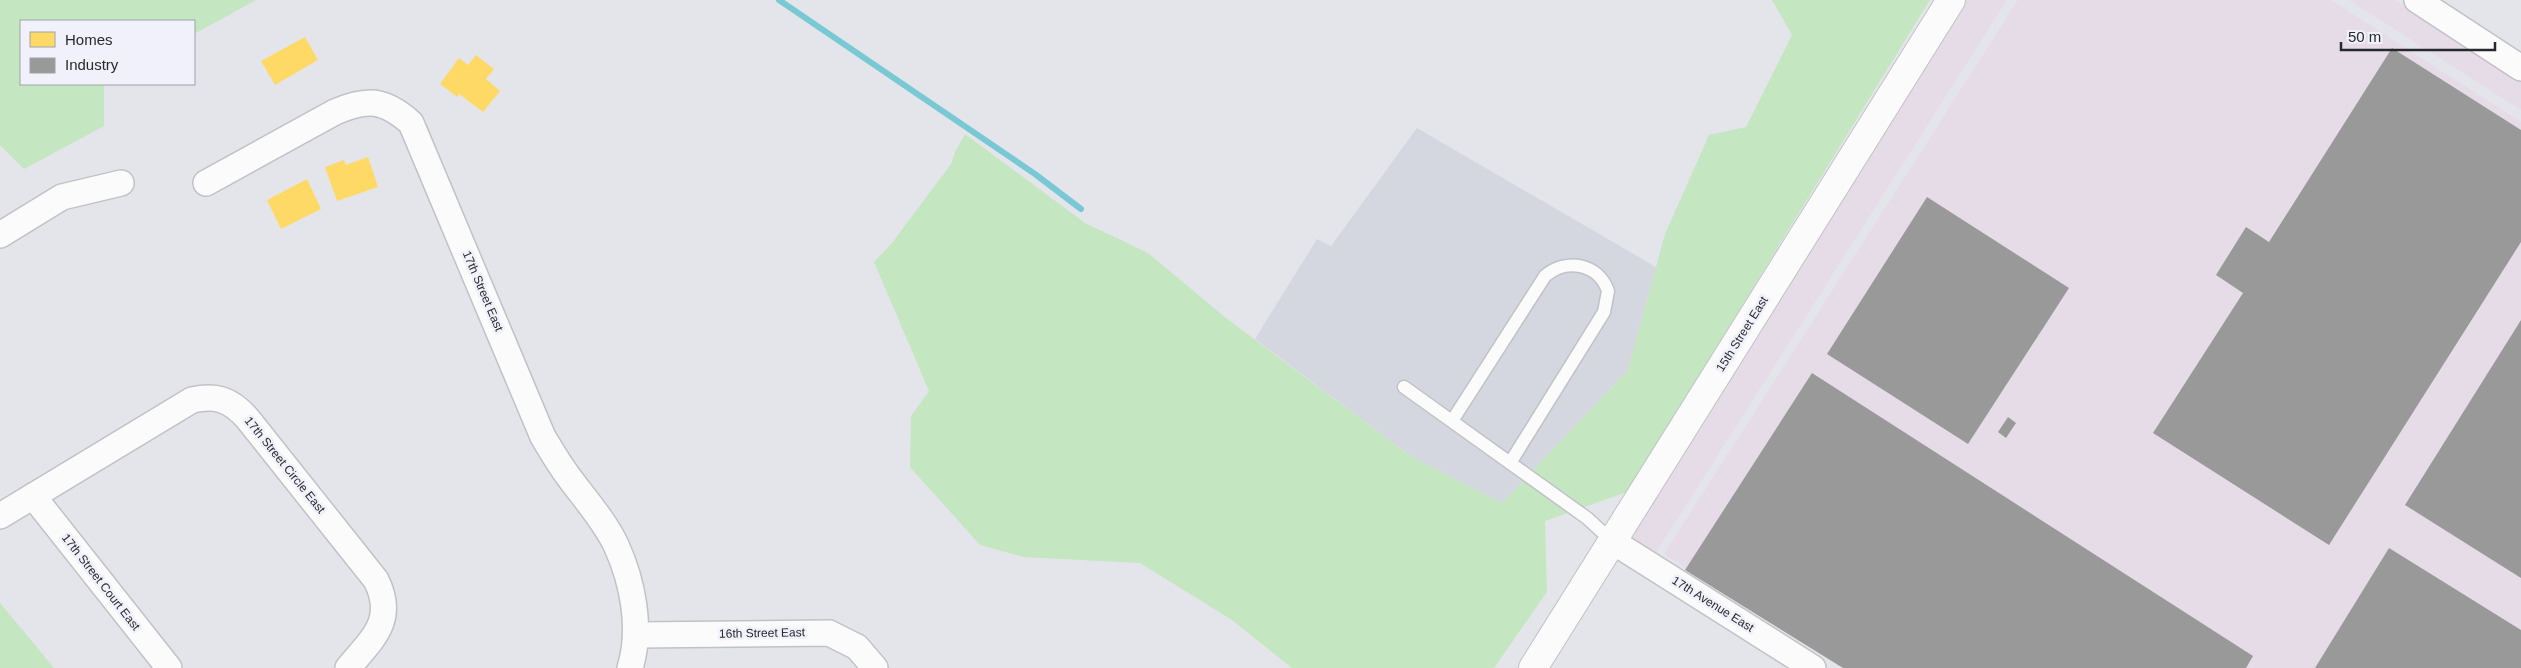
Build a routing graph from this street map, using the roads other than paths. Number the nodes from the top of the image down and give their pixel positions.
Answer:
1 (1951, 0) edge
2 (2417, 0) edge
3 (2521, 68) edge
4 (121, 183) dead end
5 (206, 184) dead end
6 (0, 235) edge
7 (1404, 387) dead end
8 (1452, 421) junction
9 (1510, 463) junction
10 (33, 496) junction
11 (0, 516) edge
12 (1612, 541) junction
13 (637, 635) junction
14 (169, 668) edge
15 (348, 668) edge
16 (630, 668) edge
17 (875, 668) edge
18 (1533, 668) edge
19 (1814, 668) edge

1 - 12 main road, 15th Street East
2 - 3 street
4 - 6 street
5 - 13 street, 17th Street East
7 - 8 lane
8 - 9 lane
8 - 9 lane
9 - 12 lane
10 - 11 street, 17th Street Circle East
10 - 14 street, 17th Street Court East
10 - 15 street, 17th Street Circle East
12 - 18 main road, 15th Street East
12 - 19 street, 17th Avenue East
13 - 16 street, 17th Street East
13 - 17 street, 16th Street East

